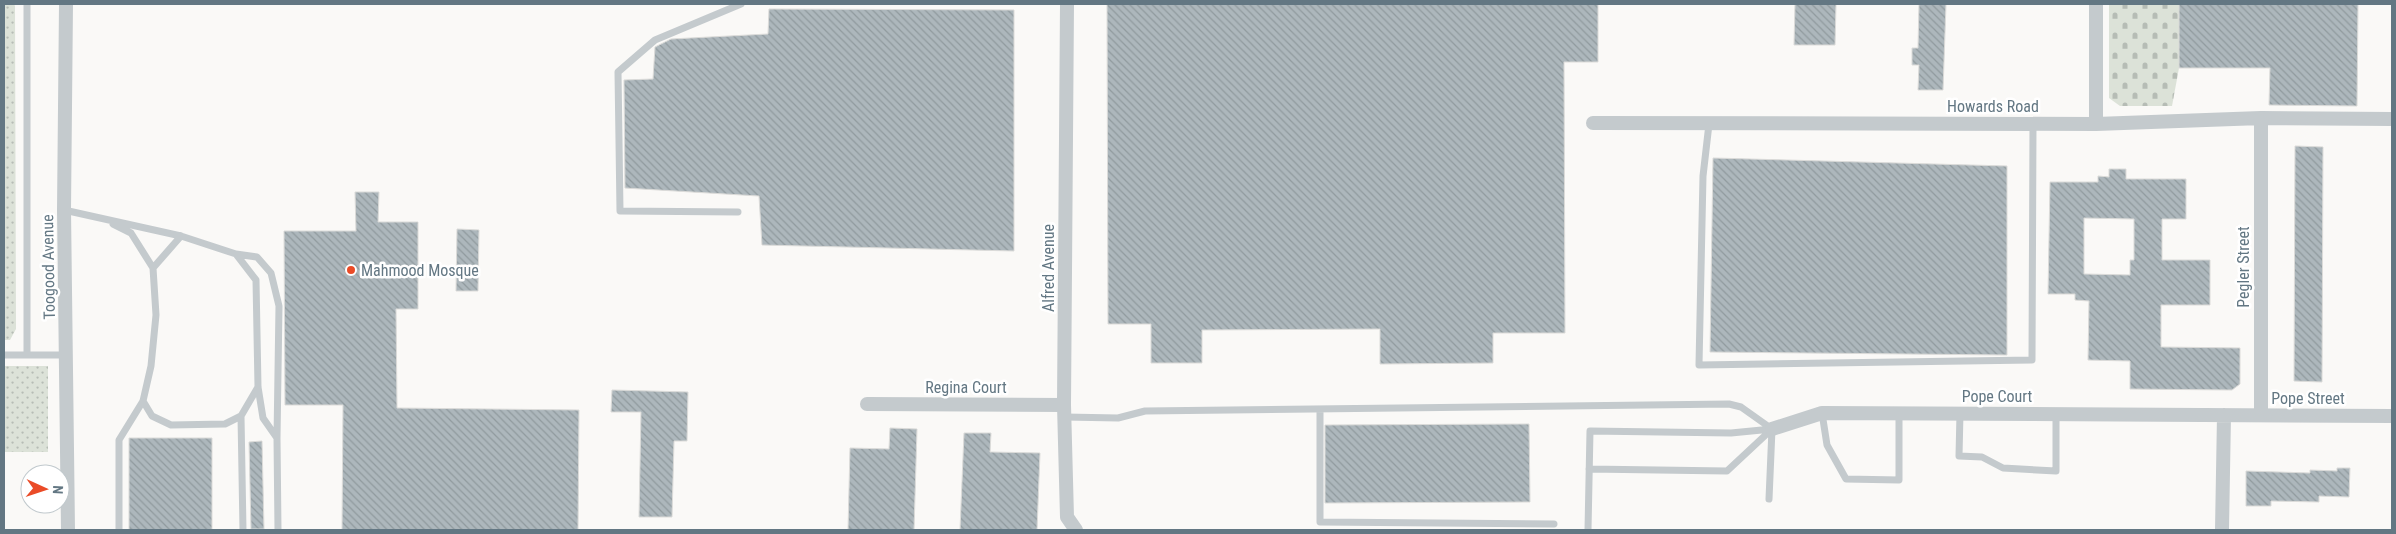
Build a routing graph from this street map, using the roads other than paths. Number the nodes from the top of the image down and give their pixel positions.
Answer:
1 (27, 4) edge
2 (66, 4) edge
3 (741, 4) edge
4 (1067, 4) edge
5 (2096, 4) edge
6 (2261, 118) junction
7 (2392, 119) edge
8 (1593, 123) dead end
9 (1709, 124) junction
10 (2033, 124) junction
11 (2096, 124) junction
12 (64, 210) junction
13 (738, 212) dead end
14 (104, 219) junction
15 (181, 236) junction
16 (236, 254) junction
17 (153, 268) junction
18 (4, 355) edge
19 (26, 355) junction
20 (67, 355) junction
21 (258, 387) junction
22 (143, 401) junction
23 (866, 404) dead end
24 (1320, 409) junction
25 (1064, 411) junction
26 (1822, 413) junction
27 (1899, 413) junction
28 (1960, 413) junction
29 (2056, 414) junction
30 (2224, 415) junction
31 (2261, 415) junction
32 (241, 416) junction
33 (2392, 416) edge
34 (1772, 429) junction
35 (276, 438) junction
36 (1589, 469) junction
37 (1769, 499) dead end
38 (1554, 524) dead end
39 (68, 530) edge
40 (119, 530) edge
41 (244, 530) edge
42 (278, 530) edge
43 (1076, 530) edge
44 (1588, 530) edge
45 (2222, 530) edge

1 - 19 lane
2 - 12 street, Toogood Avenue
3 - 13 lane
4 - 25 street, Alfred Avenue
5 - 11 street
6 - 7 street, Howards Road
6 - 11 street, Howards Road
6 - 31 street, Pegler Street
8 - 9 street, Howards Road
9 - 10 street, Howards Road
9 - 10 lane
10 - 11 street, Howards Road
12 - 14 lane
12 - 20 street, Toogood Avenue
14 - 15 lane
14 - 17 lane
15 - 16 lane
15 - 17 lane
16 - 21 lane
16 - 35 lane
17 - 22 lane
18 - 19 lane
19 - 20 lane
20 - 39 street, Toogood Avenue
21 - 32 lane
21 - 35 lane
22 - 32 lane
22 - 40 lane
23 - 25 street, Regina Court
24 - 25 lane
24 - 34 lane
24 - 38 lane
25 - 43 street, Alfred Avenue
26 - 27 street, Pope Court
26 - 27 lane
26 - 34 street, Pope Court
27 - 28 street, Pope Court
28 - 29 street, Pope Court
28 - 29 lane
29 - 30 street, Pope Court
30 - 31 street, Pope Street
30 - 45 street
31 - 33 street, Pope Street
32 - 41 lane
34 - 36 lane
34 - 36 lane
34 - 37 lane
35 - 42 lane
36 - 44 lane

